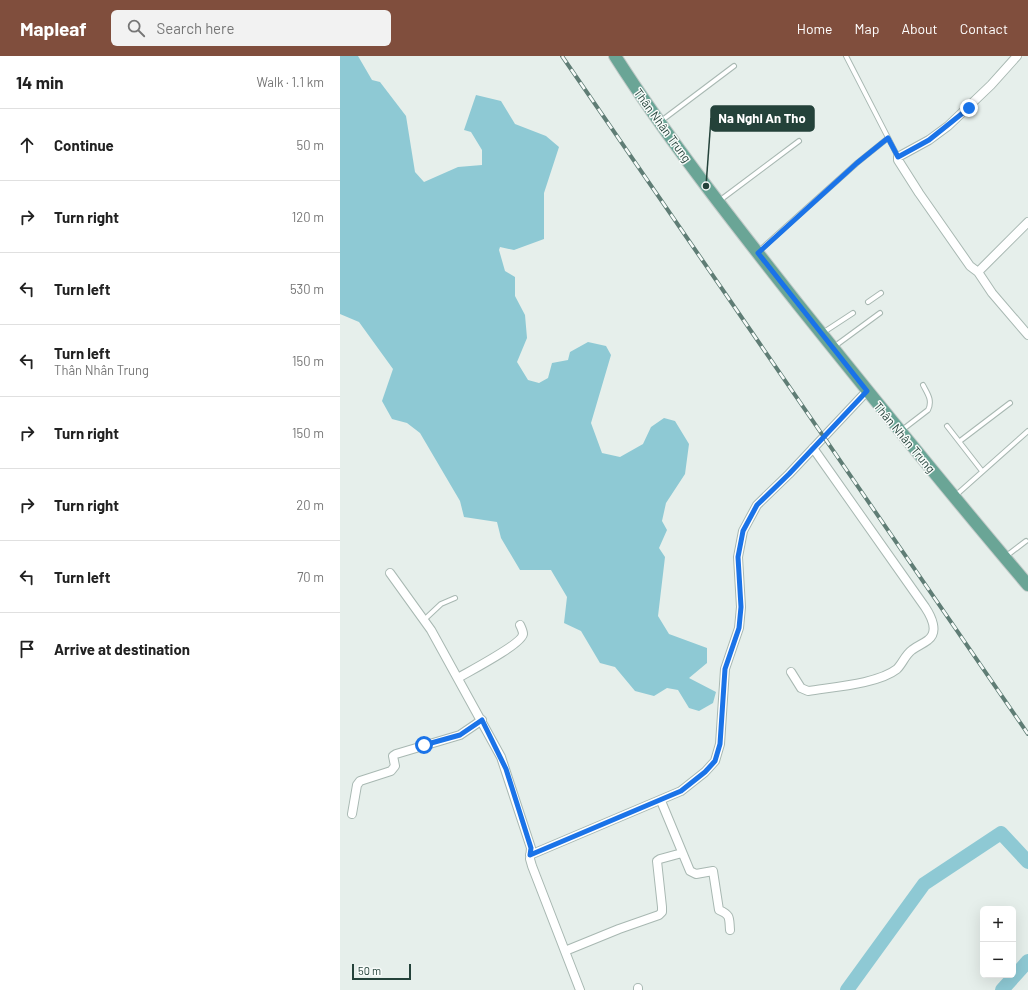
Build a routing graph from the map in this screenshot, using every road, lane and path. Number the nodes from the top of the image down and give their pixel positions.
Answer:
1 (615, 56) edge
2 (846, 56) edge
3 (1017, 56) edge
4 (734, 66) dead end
5 (660, 122) junction
6 (888, 138) junction
7 (799, 141) dead end
8 (898, 157) junction
9 (719, 201) junction
10 (1028, 222) edge
11 (758, 253) junction
12 (978, 272) junction
13 (881, 293) dead end
14 (868, 302) dead end
15 (853, 313) dead end
16 (880, 313) dead end
17 (822, 334) junction
18 (1028, 335) edge
19 (833, 348) junction
20 (923, 385) dead end
21 (867, 391) junction
22 (1010, 403) dead end
23 (947, 426) dead end
24 (900, 431) junction
25 (1028, 431) edge
26 (960, 441) junction
27 (813, 448) junction
28 (982, 471) junction
29 (955, 497) junction
30 (1026, 541) dead end
31 (1005, 557) junction
32 (390, 573) dead end
33 (1028, 585) edge
34 (455, 598) dead end
35 (425, 620) junction
36 (520, 625) dead end
37 (791, 672) dead end
38 (458, 678) junction
39 (482, 720) junction
40 (661, 801) junction
41 (352, 814) dead end
42 (682, 853) junction
43 (530, 855) junction
44 (730, 930) dead end
45 (565, 951) junction
46 (580, 990) edge

1 - 5 main road, Thân Nhân Trung
2 - 6 lane
3 - 8 street
4 - 5 lane
5 - 9 main road, Thân Nhân Trung
6 - 8 lane
6 - 11 lane
7 - 9 lane
8 - 12 street
9 - 11 main road, Thân Nhân Trung
10 - 12 street
11 - 17 main road, Thân Nhân Trung
12 - 18 street
13 - 14 lane
15 - 17 lane
16 - 19 lane
17 - 19 main road, Thân Nhân Trung
19 - 21 main road, Thân Nhân Trung
20 - 24 lane
21 - 24 main road, Thân Nhân Trung
21 - 27 street
22 - 26 lane
23 - 26 lane
24 - 29 main road, Thân Nhân Trung
25 - 28 lane
26 - 28 lane
27 - 37 street
27 - 40 street
28 - 29 lane
29 - 31 main road, Thân Nhân Trung
30 - 31 lane
31 - 33 main road, Thân Nhân Trung
32 - 35 street
34 - 35 lane
35 - 38 street
36 - 38 street
38 - 39 street
39 - 41 street
39 - 43 street
40 - 42 street
40 - 43 street
42 - 44 street
42 - 45 street
43 - 45 street
45 - 46 street

